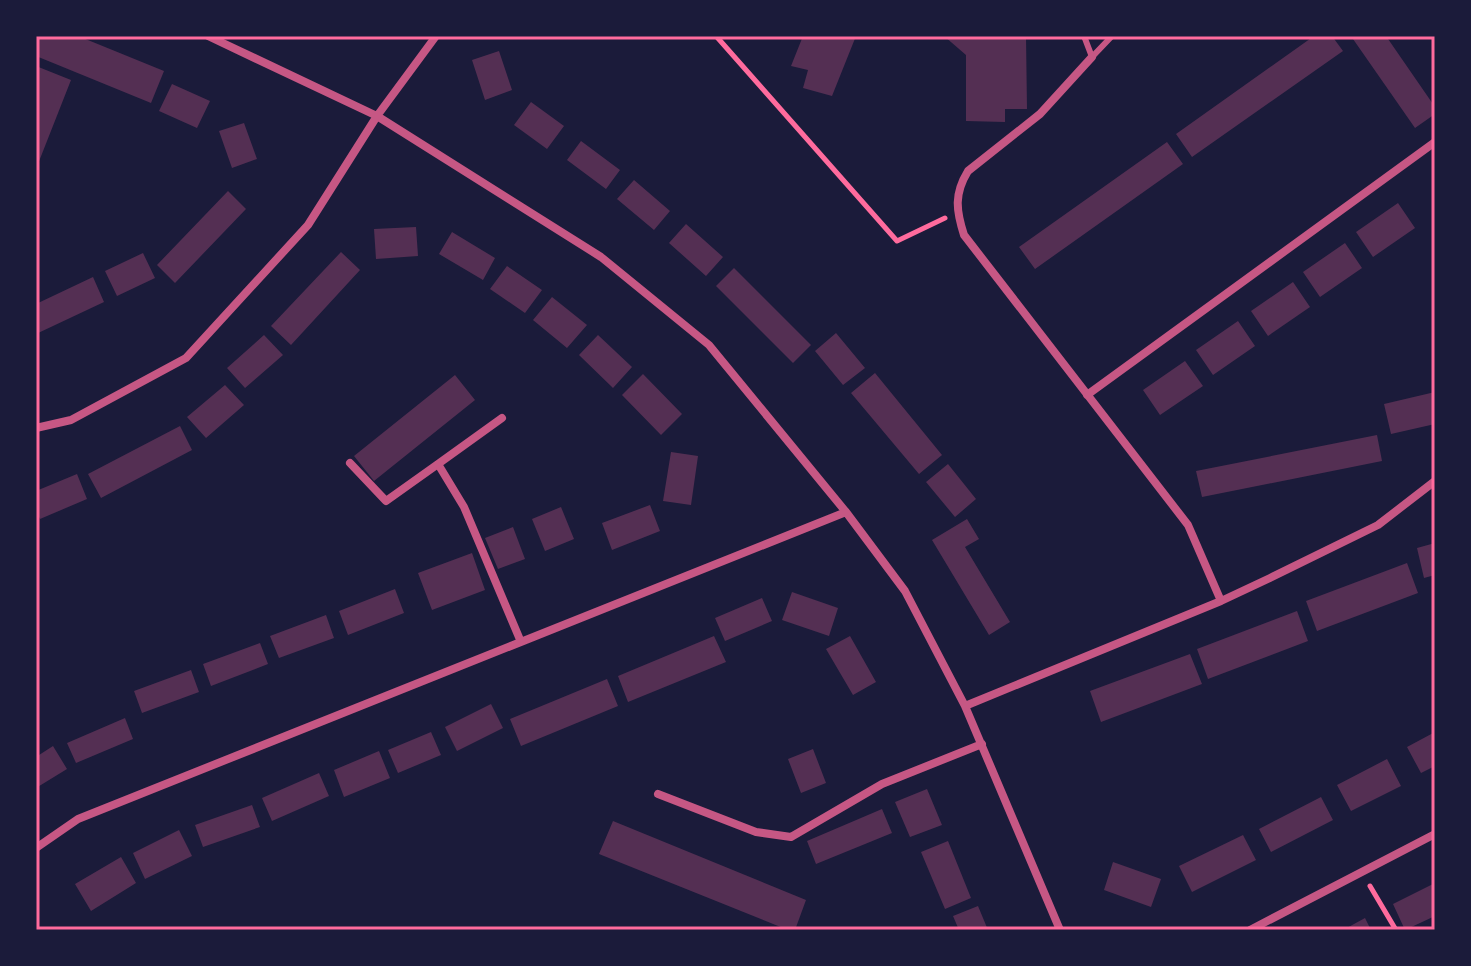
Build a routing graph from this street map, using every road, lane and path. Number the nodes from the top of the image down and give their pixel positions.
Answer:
1 (208, 36) edge
2 (436, 36) edge
3 (716, 36) edge
4 (1084, 36) edge
5 (1112, 36) edge
6 (1092, 57) junction
7 (377, 116) junction
8 (1435, 142) edge
9 (957, 213) junction
10 (1087, 395) junction
11 (502, 418) dead end
12 (36, 428) edge
13 (350, 463) dead end
14 (438, 464) junction
15 (1435, 481) edge
16 (846, 512) junction
17 (1221, 601) junction
18 (521, 642) junction
19 (965, 706) junction
20 (982, 744) junction
21 (658, 794) dead end
22 (1435, 834) edge
23 (36, 848) edge
24 (1362, 872) junction
25 (1060, 930) edge
26 (1250, 930) edge
27 (1396, 930) edge

1 - 7 street
2 - 7 street
3 - 9 path
4 - 6 lane
5 - 6 lane
6 - 9 street
7 - 12 street
7 - 16 street
8 - 10 street
9 - 10 street
10 - 17 street
11 - 14 street
13 - 14 street
14 - 18 street
15 - 17 street
16 - 18 street
16 - 19 street
17 - 19 street
18 - 23 street
19 - 20 street
20 - 21 street
20 - 25 street
22 - 24 street
24 - 26 street
24 - 27 path

